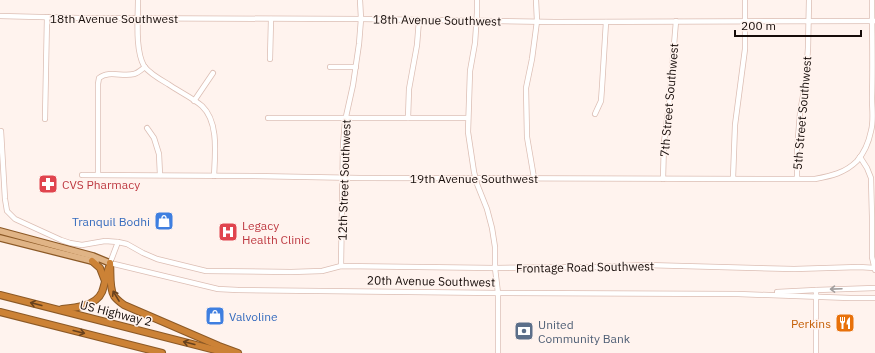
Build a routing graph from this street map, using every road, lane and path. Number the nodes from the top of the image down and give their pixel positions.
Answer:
1 (138, 0) edge
2 (360, 0) edge
3 (477, 0) edge
4 (536, 0) edge
5 (745, 0) edge
6 (808, 0) edge
7 (872, 0) edge
8 (0, 16) edge
9 (47, 17) junction
10 (138, 18) junction
11 (271, 19) junction
12 (360, 19) junction
13 (419, 20) junction
14 (477, 20) junction
15 (537, 21) junction
16 (676, 21) junction
17 (745, 21) junction
18 (809, 21) junction
19 (873, 21) edge
20 (606, 22) junction
21 (270, 59) dead end
22 (145, 67) junction
23 (330, 67) dead end
24 (356, 67) junction
25 (213, 73) dead end
26 (194, 101) junction
27 (596, 114) dead end
28 (268, 118) dead end
29 (346, 118) junction
30 (408, 118) junction
31 (468, 118) junction
32 (45, 119) dead end
33 (147, 128) dead end
34 (0, 131) edge
35 (860, 157) junction
36 (98, 174) junction
37 (82, 175) dead end
38 (160, 175) junction
39 (214, 176) junction
40 (343, 178) junction
41 (475, 178) junction
42 (534, 178) junction
43 (733, 178) junction
44 (797, 178) junction
45 (663, 179) junction
46 (0, 231) edge
47 (0, 238) edge
48 (12, 240) junction
49 (118, 242) junction
50 (0, 243) edge
51 (92, 261) junction
52 (110, 263) junction
53 (341, 266) junction
54 (495, 268) junction
55 (875, 269) edge
56 (105, 281) junction
57 (875, 288) edge
58 (816, 290) junction
59 (498, 293) junction
60 (755, 294) junction
61 (0, 295) edge
62 (817, 297) junction
63 (875, 298) edge
64 (59, 310) junction
65 (0, 312) edge
66 (162, 353) edge
67 (227, 353) edge
68 (238, 353) edge
69 (498, 353) edge
70 (816, 353) edge

1 - 10 street
2 - 12 street, 12th Street Southwest
3 - 14 street
4 - 15 street
5 - 17 street
6 - 18 street, 5th Street Southwest
7 - 19 street
8 - 9 street, 18th Avenue Southwest
9 - 10 street, 18th Avenue Southwest
9 - 32 street
10 - 11 street, 18th Avenue Southwest
10 - 22 street
11 - 12 street, 18th Avenue Southwest
11 - 21 street
12 - 13 street, 18th Avenue Southwest
12 - 24 street, 12th Street Southwest
13 - 14 street, 18th Avenue Southwest
13 - 30 street
14 - 15 street, 18th Avenue Southwest
14 - 31 street
15 - 20 street, 18th Avenue Southwest
15 - 42 street
16 - 17 street, 18th Avenue Southwest
16 - 20 street, 18th Avenue Southwest
16 - 45 street, 7th Street Southwest
17 - 18 street, 18th Avenue Southwest
17 - 43 street
18 - 19 street, 18th Avenue Southwest
18 - 44 street, 5th Street Southwest
19 - 35 street
20 - 27 street
22 - 26 street
22 - 36 street
23 - 24 street
24 - 29 street, 12th Street Southwest
25 - 26 street
26 - 39 street
28 - 29 street
29 - 30 street
29 - 40 street, 12th Street Southwest
30 - 31 street
31 - 41 street
33 - 38 street
34 - 49 street, Frontage Road Southwest
35 - 44 street, 19th Avenue Southwest
35 - 55 street
36 - 37 street, 19th Avenue Southwest
36 - 38 street, 19th Avenue Southwest
38 - 39 street, 19th Avenue Southwest
39 - 40 street, 19th Avenue Southwest
40 - 41 street, 19th Avenue Southwest
40 - 53 street, 12th Street Southwest
41 - 42 street, 19th Avenue Southwest
41 - 54 street
42 - 45 street, 19th Avenue Southwest
43 - 44 street, 19th Avenue Southwest
43 - 45 street, 19th Avenue Southwest
46 - 52 main road, 20th Avenue Southwest
47 - 48 main road, 20th Avenue Southwest
48 - 50 main road
48 - 51 main road, 20th Avenue Southwest
49 - 52 street
49 - 53 street, Frontage Road Southwest
51 - 52 main road, 20th Avenue Southwest
51 - 56 highway
52 - 56 highway
52 - 59 street, 20th Avenue Southwest
68 -> 52 highway
53 - 54 street, Frontage Road Southwest
54 - 55 street, Frontage Road Southwest
54 - 59 street
56 - 64 highway
57 -> 58 street, 20th Avenue Southwest
58 - 60 street, 20th Avenue Southwest
58 - 62 street
59 - 60 street, 20th Avenue Southwest
59 - 69 street
60 - 62 street, 20th Avenue Southwest
64 -> 61 highway, US Highway 2
62 - 63 street, 20th Avenue Southwest
62 - 70 street
67 -> 64 highway, US Highway 2
65 -> 66 highway

